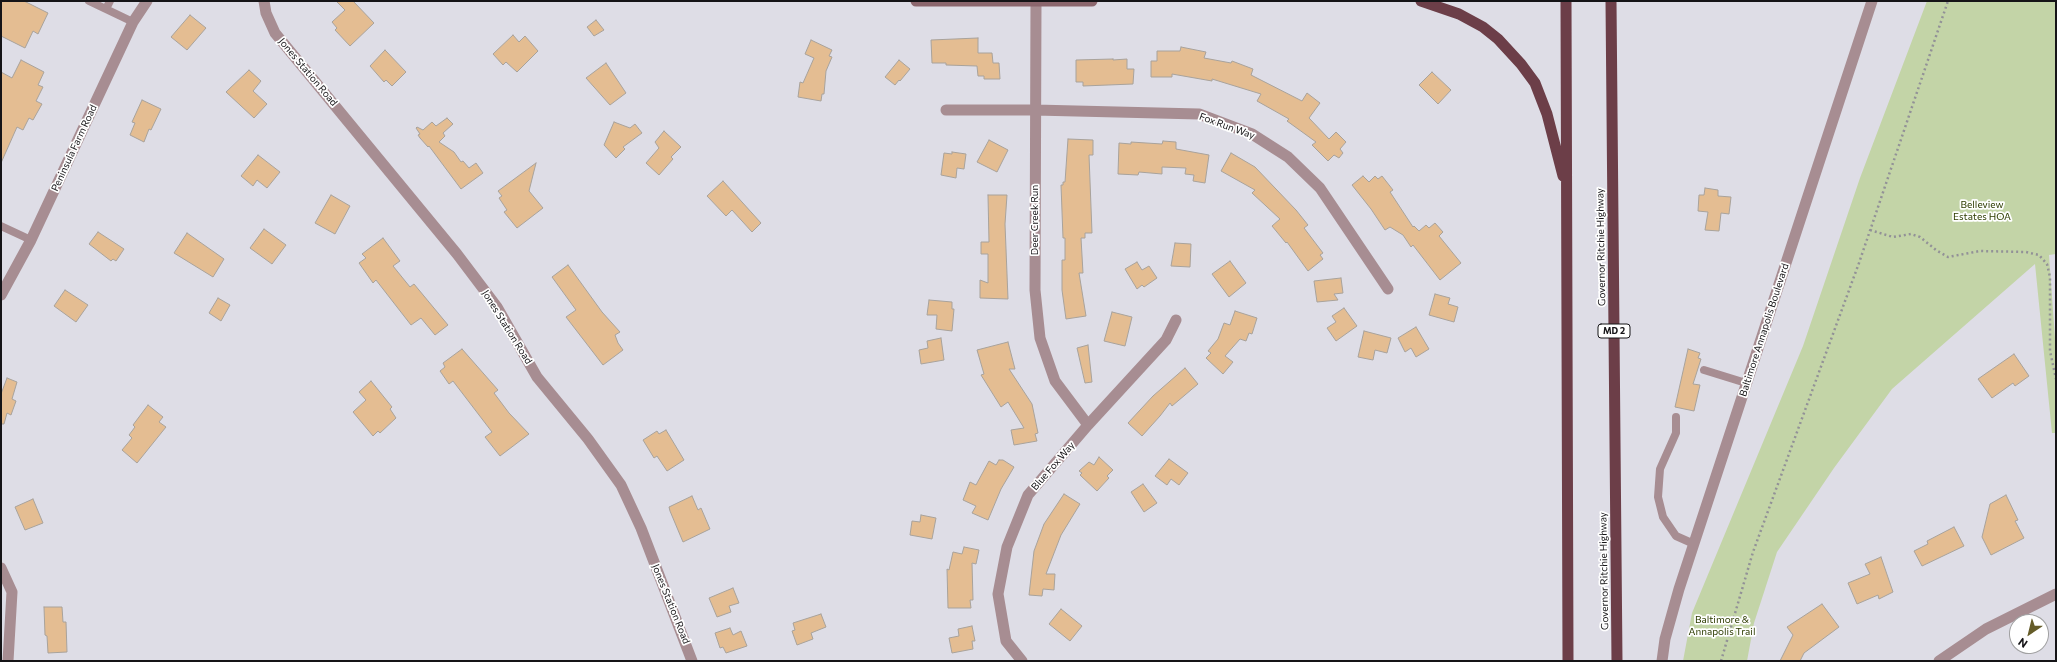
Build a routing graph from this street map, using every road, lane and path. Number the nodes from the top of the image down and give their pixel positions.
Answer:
1 (89, 1) edge
2 (110, 1) edge
3 (147, 1) edge
4 (264, 1) edge
5 (916, 1) edge
6 (1036, 1) edge
7 (1092, 1) edge
8 (1421, 1) edge
9 (1566, 1) edge
10 (1611, 1) edge
11 (1872, 1) edge
12 (1948, 1) edge
13 (106, 9) junction
14 (133, 22) junction
15 (946, 110) dead end
16 (1035, 110) junction
17 (1567, 192) junction
18 (1, 226) edge
19 (1870, 230) junction
20 (31, 240) junction
21 (1388, 288) dead end
22 (1, 295) edge
23 (1176, 320) dead end
24 (1704, 370) dead end
25 (2056, 379) edge
26 (1746, 383) junction
27 (1676, 418) dead end
28 (1088, 425) junction
29 (1694, 544) junction
30 (1, 568) edge
31 (2056, 594) edge
32 (8, 661) edge
33 (692, 661) edge
34 (1022, 661) edge
35 (1568, 661) edge
36 (1617, 661) edge
37 (1662, 661) edge
38 (1721, 661) edge
39 (1939, 661) edge

1 - 13 lane
2 - 13 lane
3 - 14 street, Peninsula Farm Road
4 - 33 street, Jones Station Road
5 - 6 main road
6 - 7 main road
6 - 16 street, Deer Creek Run
8 - 17 highway
9 - 17 highway
10 - 36 highway, Governor Ritchie Highway / MD 2
11 - 26 street, Baltimore Annapolis Boulevard
12 - 19 path
13 - 14 lane
14 - 20 street, Peninsula Farm Road
15 - 16 street, Fox Run Way
16 - 21 street, Fox Run Way
16 - 28 street, Deer Creek Run
17 - 35 highway
18 - 20 lane
19 - 25 path
19 - 38 path
20 - 22 street, Peninsula Farm Road
23 - 28 street, Blue Fox Way
24 - 26 lane
26 - 29 street, Baltimore Annapolis Boulevard
27 - 29 lane
28 - 34 street, Blue Fox Way
29 - 37 street, Baltimore Annapolis Boulevard
30 - 32 street
31 - 39 street

